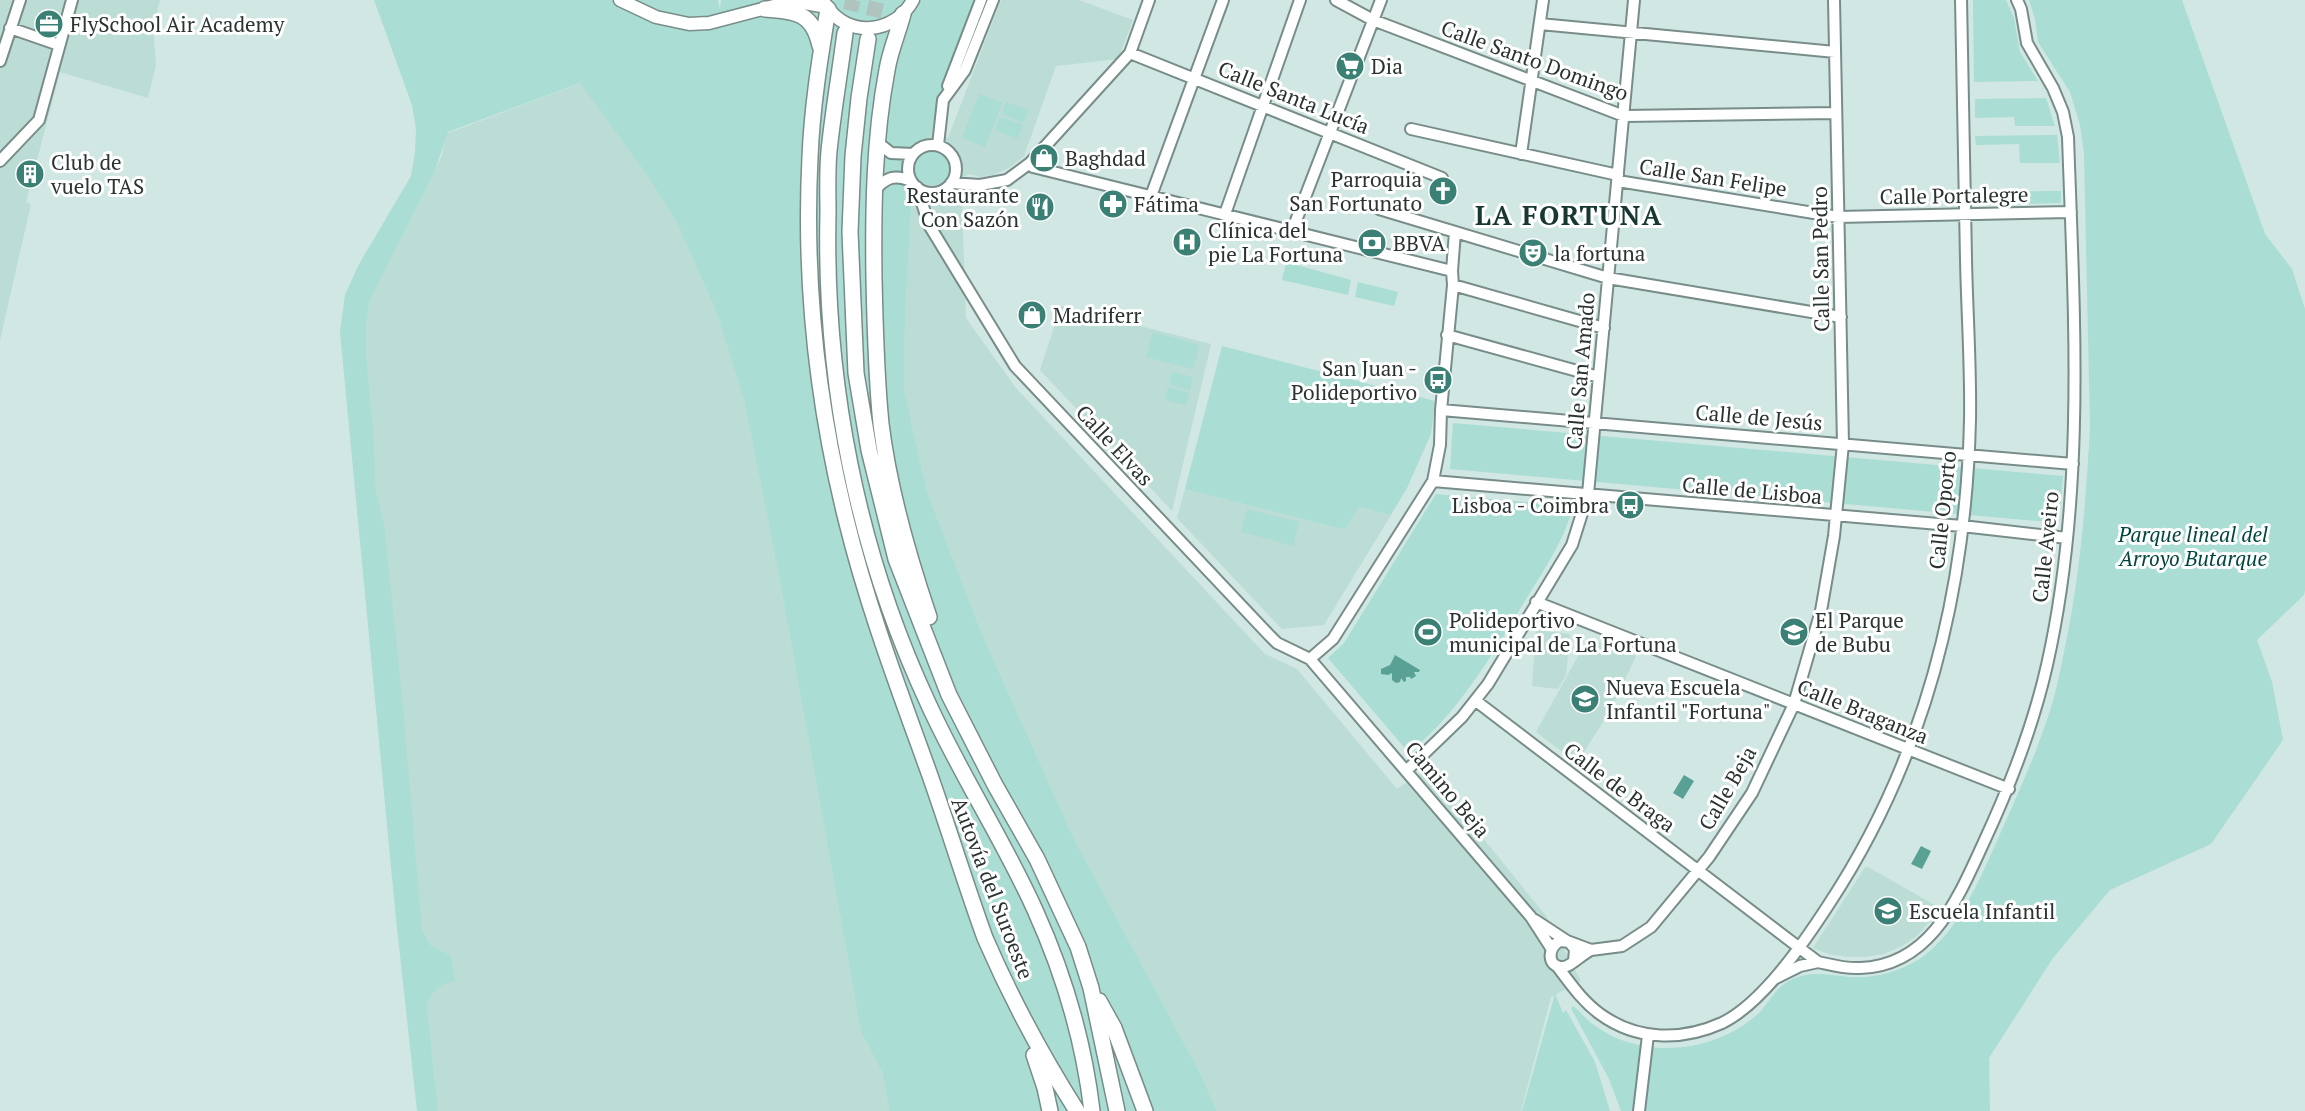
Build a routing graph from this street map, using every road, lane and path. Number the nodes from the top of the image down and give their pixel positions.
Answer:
1 (20, 0) edge
2 (72, 0) edge
3 (620, 0) edge
4 (913, 0) edge
5 (981, 0) edge
6 (993, 0) edge
7 (1149, 0) edge
8 (1223, 0) edge
9 (1300, 0) edge
10 (1336, 0) edge
11 (1381, 0) edge
12 (1543, 0) edge
13 (1634, 0) edge
14 (1834, 0) edge
15 (1961, 0) edge
16 (2018, 0) edge
17 (765, 4) edge
18 (826, 6) edge
19 (903, 14) junction
20 (1373, 20) junction
21 (1540, 24) junction
22 (10, 28) junction
23 (1631, 32) junction
24 (845, 33) tunnel mouth
25 (868, 39) tunnel mouth
26 (60, 45) junction
27 (821, 52) junction
28 (1835, 52) junction
29 (1130, 53) junction
30 (0, 60) edge
31 (1195, 78) junction
32 (1532, 80) junction
33 (943, 100) junction
34 (1262, 107) junction
35 (1836, 113) junction
36 (1624, 116) junction
37 (1411, 129) dead end
38 (1329, 133) junction
39 (877, 142) junction
40 (938, 145) junction
41 (913, 154) junction
42 (1521, 154) junction
43 (0, 161) edge
44 (1030, 163) junction
45 (1442, 178) dead end
46 (1618, 178) junction
47 (951, 183) junction
48 (914, 184) junction
49 (874, 191) junction
50 (937, 192) junction
51 (1151, 196) junction
52 (1379, 208) dead end
53 (2071, 212) junction
54 (1225, 214) junction
55 (1966, 215) junction
56 (1839, 217) junction
57 (929, 225) junction
58 (1292, 231) junction
59 (1455, 232) junction
60 (1452, 271) junction
61 (1608, 278) junction
62 (1453, 285) junction
63 (1840, 318) junction
64 (1604, 328) junction
65 (1447, 335) junction
66 (1599, 377) junction
67 (1441, 410) junction
68 (1595, 422) junction
69 (1843, 444) junction
70 (1968, 454) junction
71 (2073, 464) junction
72 (1432, 481) junction
73 (1588, 494) junction
74 (1837, 517) junction
75 (1962, 526) junction
76 (2067, 538) junction
77 (873, 563) junction
78 (1536, 602) junction
79 (1310, 659) junction
80 (949, 695) junction
81 (1476, 700) junction
82 (1794, 704) junction
83 (1910, 750) junction
84 (1406, 771) junction
85 (928, 772) junction
86 (2009, 789) junction
87 (1698, 872) junction
88 (1531, 917) junction
89 (1567, 941) junction
90 (1551, 948) junction
91 (1798, 949) junction
92 (1591, 950) junction
93 (1574, 961) junction
94 (1818, 962) junction
95 (1557, 966) junction
96 (1773, 979) junction
97 (1003, 980) junction
98 (1091, 988) junction
99 (1648, 1035) junction
100 (1050, 1111) edge
101 (1077, 1111) edge
102 (1092, 1111) edge
103 (1117, 1111) edge
104 (1145, 1111) edge
105 (1639, 1111) edge

1 - 22 street
2 - 26 street
3 - 17 main road
4 - 19 main road
5 - 33 street
6 - 33 street
7 - 29 street
8 - 31 street
9 - 34 street
10 - 20 street, Calle Santo Domingo
11 - 20 street
12 - 21 street
13 - 23 street, Calle San Amado
14 - 28 street, Calle San Pedro
15 - 55 street, Calle Oporto
16 - 53 street, Calle Aveiro
17 - 18 main road
17 - 27 highway
18 - 19 main road
18 - 27 highway
19 - 39 highway
20 - 32 street, Calle Santo Domingo
20 - 38 street
21 - 23 street
21 - 32 street
22 - 26 street
22 - 30 street
23 - 28 street
23 - 36 street, Calle San Amado
24 - 77 highway
25 - 80 highway
26 - 43 street
27 - 85 highway
28 - 35 street, Calle San Pedro
29 - 31 street, Calle Santa Lucía
29 - 44 street
31 - 34 street, Calle Santa Lucía
31 - 51 street
32 - 36 street, Calle Santo Domingo
32 - 42 street
33 - 40 street
34 - 38 street, Calle Santa Lucía
34 - 54 street
35 - 36 street, Calle Santo Domingo
35 - 56 street, Calle San Pedro
36 - 46 street, Calle San Amado
37 - 42 street, Calle San Felipe
38 - 45 street, Calle Santa Lucía
38 - 58 street
39 - 41 street
39 - 49 highway
40 - 41 street
40 - 47 street
41 - 48 street
42 - 46 street, Calle San Felipe
44 - 47 street
44 - 51 street
46 - 56 street, Calle San Felipe
46 - 61 street, Calle San Amado
47 - 50 street
48 - 49 street
48 - 50 street
48 - 57 street, Calle Elvas
49 - 80 highway
50 - 57 street
51 - 54 street
52 - 59 street
53 - 55 street, Calle Portalegre
53 - 71 street, Calle Aveiro
54 - 58 street
55 - 56 street, Calle Portalegre
55 - 70 street, Calle Oporto
56 - 63 street, Calle San Pedro
57 - 79 street, Calle Elvas
58 - 60 street
59 - 60 street
59 - 61 street
60 - 62 street
61 - 63 street
61 - 64 street, Calle San Amado
62 - 64 street
62 - 65 street
63 - 69 street, Calle San Pedro
64 - 66 street, Calle San Amado
65 - 66 street
65 - 67 street
66 - 68 street, Calle San Amado
67 - 68 street, Calle de Jesús
67 - 72 street
68 - 69 street, Calle de Jesús
68 - 73 street, Calle San Amado
69 - 70 street, Calle de Jesús
69 - 74 street, Calle San Pedro
70 - 71 street, Calle de Jesús
70 - 75 street, Calle Oporto
71 - 76 street, Calle Aveiro
72 - 73 street, Calle de Lisboa
72 - 79 street
73 - 74 street, Calle de Lisboa
73 - 78 street, Calle San Amado
74 - 75 street, Calle de Lisboa
74 - 82 street, Calle Beja
75 - 76 street, Calle de Lisboa
75 - 83 street, Calle Oporto
76 - 86 street, Calle Aveiro
77 - 85 highway
77 - 102 highway
78 - 81 street, Calle San Amado
78 - 82 street, Calle Braganza
79 - 84 street, Camino Beja
80 - 98 highway
81 - 84 street, Calle San Amado
81 - 87 street, Calle de Braga
82 - 83 street, Calle Braganza
82 - 87 street, Calle Beja
83 - 86 street, Calle Braganza
83 - 91 street, Calle Oporto
84 - 88 street, Camino Beja
85 - 97 highway, Autovía del Suroeste
86 - 94 street, Calle Aveiro
87 - 91 street, Calle de Braga
87 - 92 street, Calle Beja
88 - 89 street
88 - 90 street, Camino Beja
89 - 90 street
89 - 92 street
89 - 93 street
90 - 95 street
91 - 94 street, Calle Aveiro
91 - 96 street, Calle Oporto
92 - 93 street
93 - 95 street
94 - 96 street, Calle Oporto
95 - 99 street, Calle Oporto
96 - 99 street, Calle Oporto
97 - 100 highway
97 - 101 highway, Autovía del Suroeste
98 - 103 highway
98 - 104 highway
99 - 105 street

